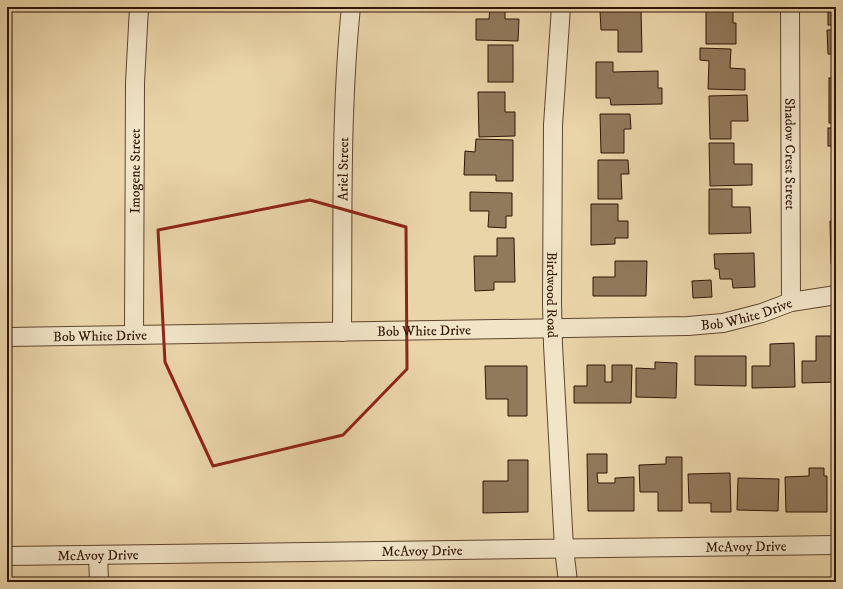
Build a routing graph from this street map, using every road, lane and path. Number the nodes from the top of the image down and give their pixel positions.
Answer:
1 (139, 7) edge
2 (351, 7) edge
3 (561, 7) edge
4 (790, 7) edge
5 (836, 295) edge
6 (791, 302) junction
7 (552, 329) junction
8 (342, 332) junction
9 (134, 335) junction
10 (7, 337) edge
11 (836, 545) edge
12 (564, 548) junction
13 (98, 555) junction
14 (7, 556) edge
15 (99, 582) edge
16 (568, 582) edge

1 - 9 street, Imogene Street
2 - 8 street, Ariel Street
3 - 7 street, Birdwood Road
4 - 6 street, Shadow Crest Street
5 - 6 street, Bob White Drive
6 - 7 street, Bob White Drive
7 - 8 street, Bob White Drive
7 - 12 street, Birdwood Road
8 - 9 street, Bob White Drive
9 - 10 street, Bob White Drive
11 - 12 street, McAvoy Drive
12 - 13 street, McAvoy Drive
12 - 16 street, Birdwood Road
13 - 14 street, McAvoy Drive
13 - 15 street

